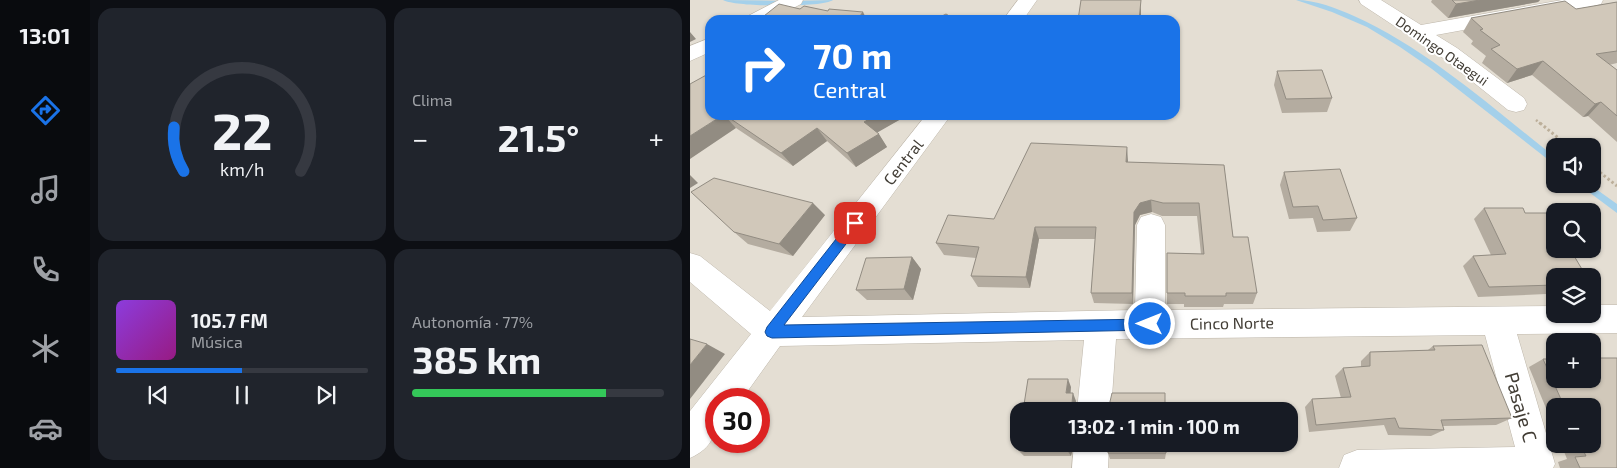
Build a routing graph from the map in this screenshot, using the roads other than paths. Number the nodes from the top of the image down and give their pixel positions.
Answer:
1 (794, 0) edge
2 (1028, 0) edge
3 (1368, 0) edge
4 (1594, 0) edge
5 (765, 15) edge
6 (1016, 15) edge
7 (1418, 32) junction
8 (705, 46) edge
9 (690, 54) edge
10 (1516, 104) road end
11 (935, 120) edge
12 (1151, 225) dead end
13 (690, 265) edge
14 (1617, 318) edge
15 (1497, 320) junction
16 (1150, 324) junction
17 (1101, 325) junction
18 (772, 332) junction
19 (729, 388) edge
20 (1095, 402) edge
21 (705, 420) edge
22 (690, 440) edge
23 (1091, 452) edge
24 (1090, 468) edge
25 (1356, 468) edge

1 - 5 street
2 - 6 street
3 - 7 street, Domingo Otaegui
4 - 7 street
7 - 10 street, Domingo Otaegui
8 - 9 street
11 - 18 street, Central
12 - 16 street
13 - 18 street
14 - 15 street, Cinco Norte
15 - 16 street, Cinco Norte
15 - 25 street, Pasaje C
16 - 17 street, Cinco Norte
17 - 18 street, Cinco Norte
17 - 20 street
18 - 19 street, Central
21 - 22 street
23 - 24 street

